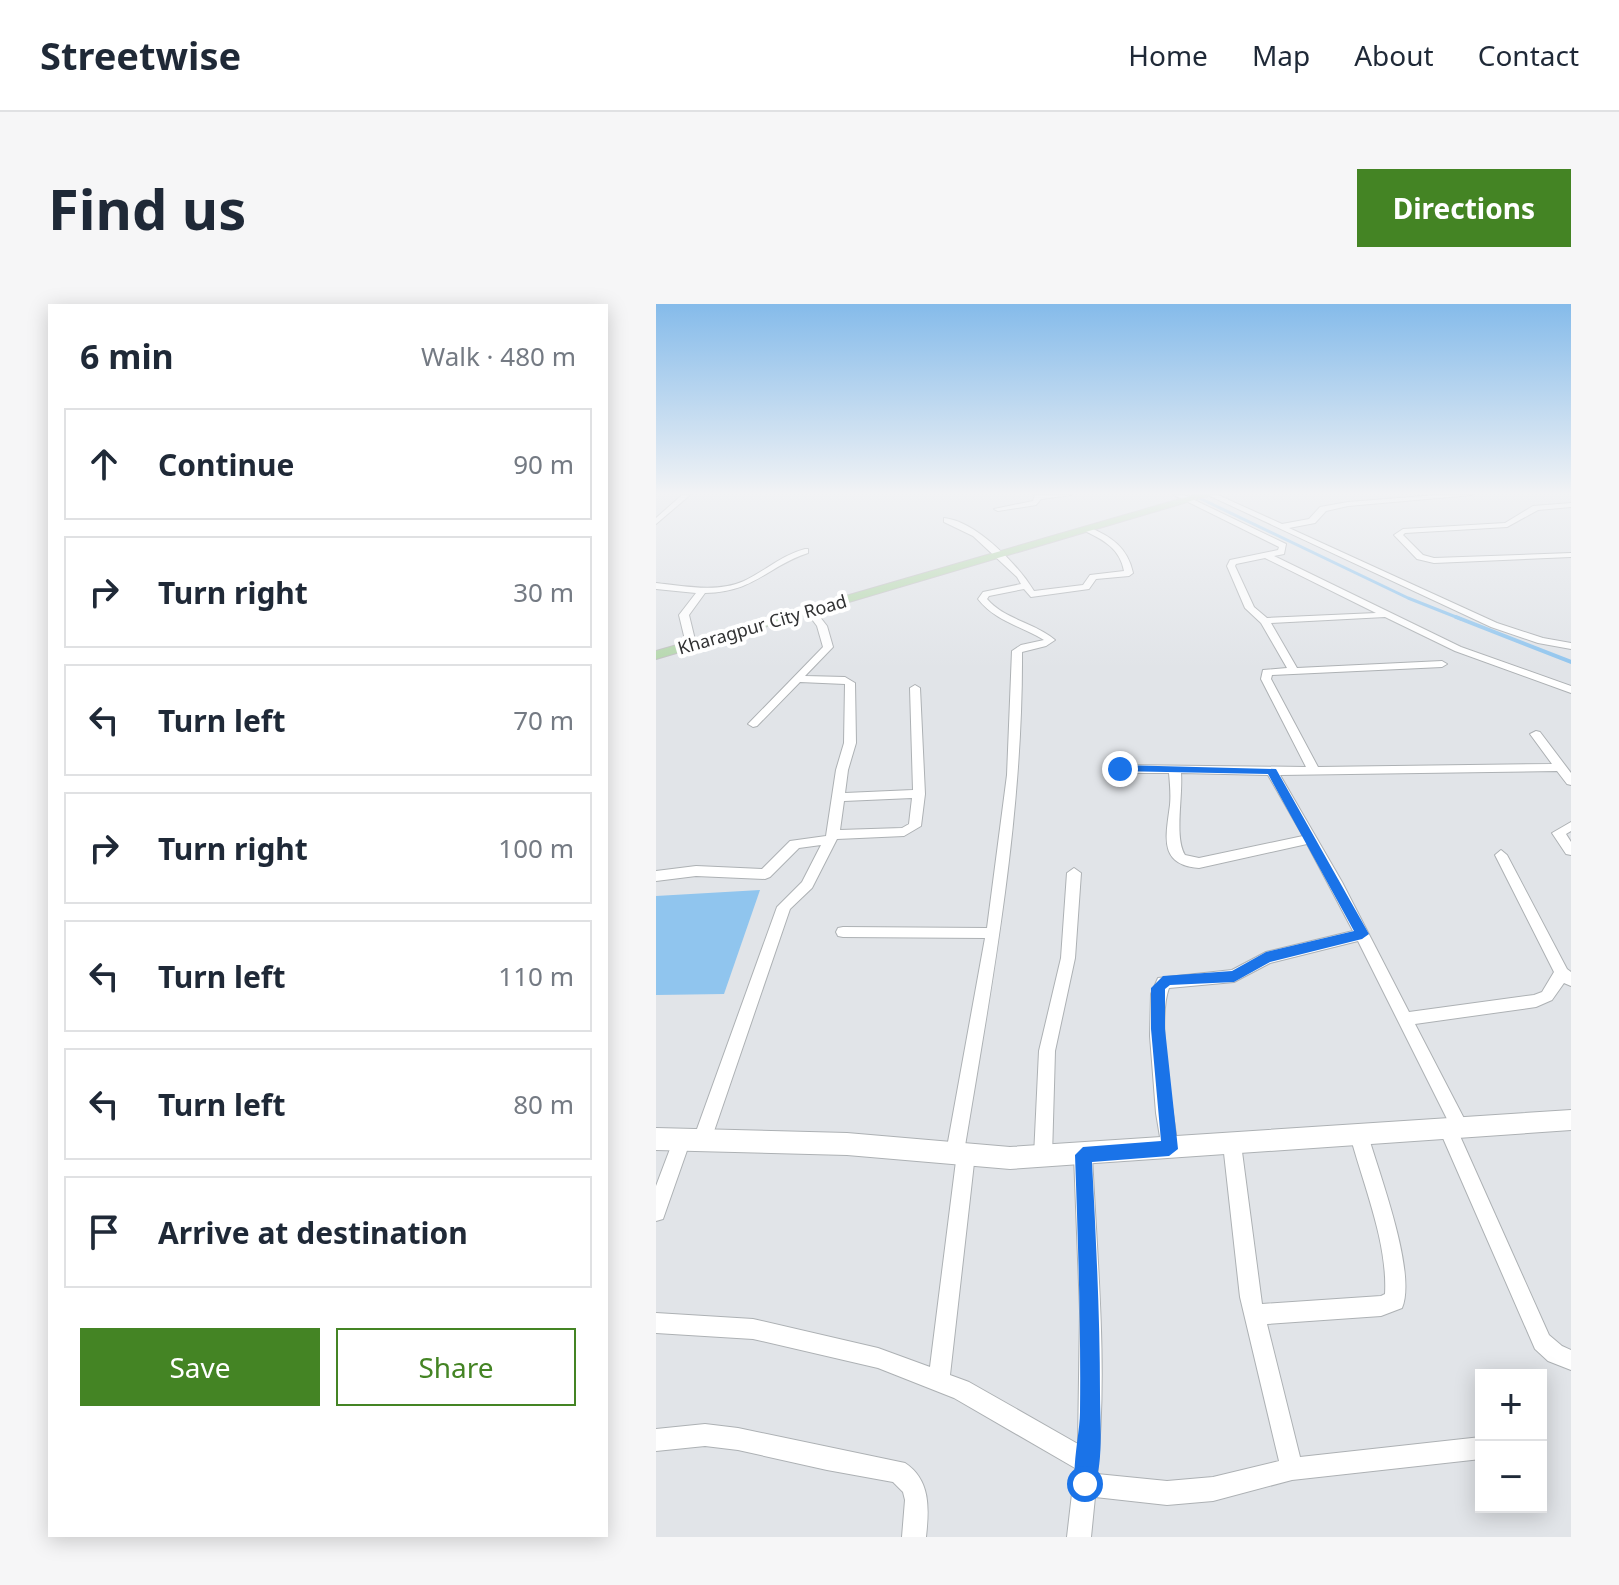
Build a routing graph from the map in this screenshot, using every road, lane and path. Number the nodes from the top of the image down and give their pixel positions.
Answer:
1 (800, 553) edge
2 (993, 553) edge
3 (1008, 553) edge
4 (1123, 553) edge
5 (1272, 553) edge
6 (1336, 553) edge
7 (1416, 553) edge
8 (1266, 555) junction
9 (1571, 555) edge
10 (996, 556) junction
11 (656, 586) edge
12 (1025, 586) junction
13 (702, 591) junction
14 (810, 610) junction
15 (1386, 615) junction
16 (1265, 621) junction
17 (691, 644) junction
18 (1571, 646) edge
19 (656, 655) edge
20 (1442, 664) dead end
21 (1293, 670) junction
22 (798, 679) junction
23 (915, 688) dead end
24 (1571, 690) edge
25 (753, 724) dead end
26 (1536, 734) dead end
27 (1561, 767) junction
28 (1120, 769) dead end
29 (1175, 771) junction
30 (1272, 771) junction
31 (1314, 771) junction
32 (1571, 781) edge
33 (919, 794) junction
34 (839, 797) junction
35 (1571, 826) edge
36 (832, 838) junction
37 (1311, 839) junction
38 (1571, 851) edge
39 (1501, 855) dead end
40 (1074, 873) dead end
41 (656, 876) edge
42 (843, 932) dead end
43 (991, 933) junction
44 (1362, 934) junction
45 (1566, 976) edge
46 (1406, 1019) junction
47 (1570, 1121) edge
48 (1454, 1128) junction
49 (1359, 1135) junction
50 (656, 1139) edge
51 (692, 1140) junction
52 (1232, 1144) junction
53 (1169, 1149) junction
54 (961, 1154) junction
55 (1083, 1155) junction
56 (1043, 1156) junction
57 (656, 1212) edge
58 (1255, 1315) junction
59 (656, 1323) edge
60 (1571, 1360) edge
61 (939, 1382) junction
62 (656, 1440) edge
63 (1475, 1449) edge
64 (1292, 1469) junction
65 (1086, 1473) junction
66 (914, 1537) edge
67 (1079, 1537) edge

1 - 13 street
2 - 10 street
3 - 10 main road, Kharagpur City Road
4 - 12 street
5 - 8 street
6 - 18 street
7 - 9 street
8 - 15 street
8 - 16 street
10 - 12 street
10 - 14 main road, Kharagpur City Road
11 - 13 street
12 - 43 street
13 - 17 street
14 - 17 main road, Kharagpur City Road
14 - 22 street
15 - 16 street
15 - 24 street
16 - 21 street
17 - 19 main road, Kharagpur City Road
20 - 21 street
21 - 31 street
22 - 25 street
22 - 34 street
23 - 33 street
26 - 27 street
27 - 31 street
27 - 32 street
28 - 29 street
29 - 30 street
29 - 37 street
30 - 31 street
30 - 37 street
33 - 34 street
33 - 36 street
34 - 36 street
35 - 38 street
36 - 41 street
36 - 51 street
37 - 44 street
39 - 45 street
40 - 56 street
42 - 43 street
43 - 54 street
44 - 46 street
44 - 53 street
45 - 46 street
46 - 48 street
47 - 48 street
48 - 49 street
48 - 60 street
49 - 52 street
49 - 58 street
50 - 51 street
51 - 54 street
51 - 57 street
52 - 53 street
52 - 58 street
53 - 55 street
54 - 56 street
54 - 61 street
55 - 56 street
55 - 65 street
58 - 64 street
59 - 61 street
61 - 65 street
62 - 66 street
63 - 64 street
64 - 65 street
65 - 67 street

